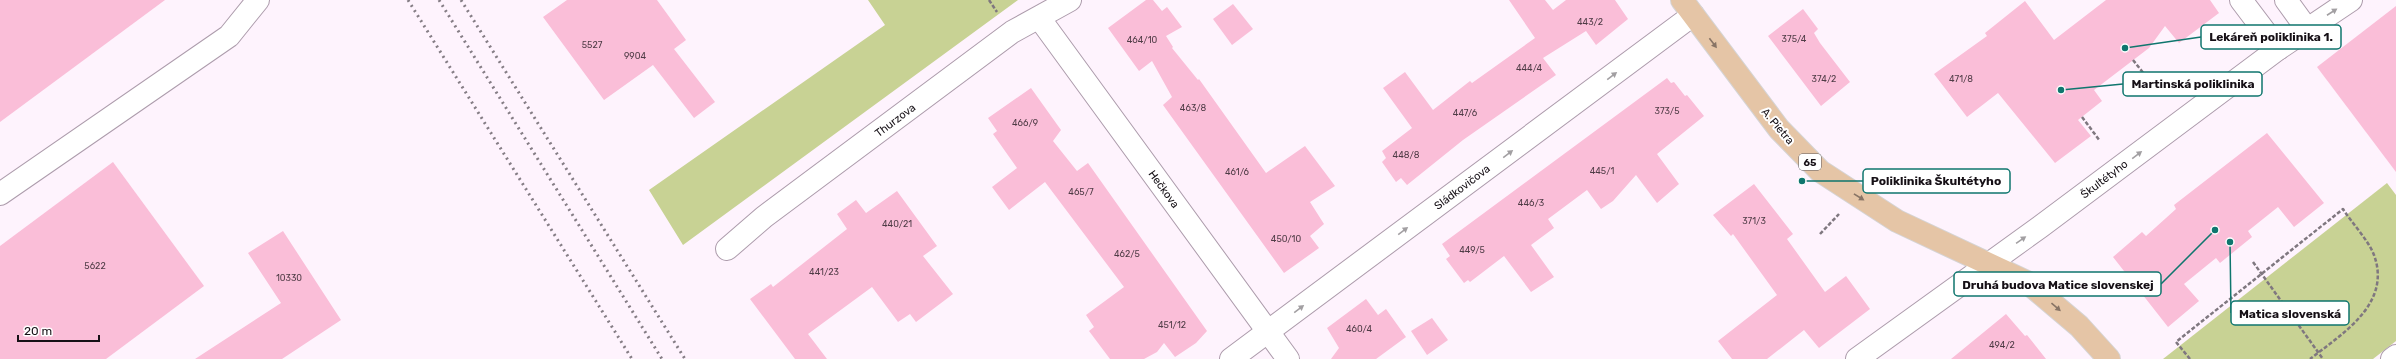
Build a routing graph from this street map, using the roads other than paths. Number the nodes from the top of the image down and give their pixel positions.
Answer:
1 (258, 0) edge
2 (1070, 0) edge
3 (2241, 0) edge
4 (2286, 0) edge
5 (2350, 0) edge
6 (1687, 8) edge
7 (1040, 19) junction
8 (2307, 28) junction
9 (2278, 49) junction
10 (0, 194) edge
11 (727, 249) dead end
12 (1989, 263) junction
13 (1267, 331) junction
14 (1871, 355) edge
15 (2396, 356) edge
16 (1231, 359) edge
17 (1288, 359) edge
18 (2109, 359) edge
19 (2392, 359) edge

1 - 10 street
2 - 7 street, Thurzova
3 - 9 street
4 - 8 street
8 -> 5 street, Škultétyho
6 -> 12 main road, A. Pietra / 65
13 -> 6 street, Sládkovičova
7 - 11 street, Thurzova
7 - 13 street, Hečkova
8 - 9 street, Škultétyho
12 -> 9 street, Škultétyho
12 - 14 street, Škultétyho
12 -> 18 main road, 65
13 - 16 street, Sládkovičova
13 - 17 street, Hečkova
15 - 19 street

